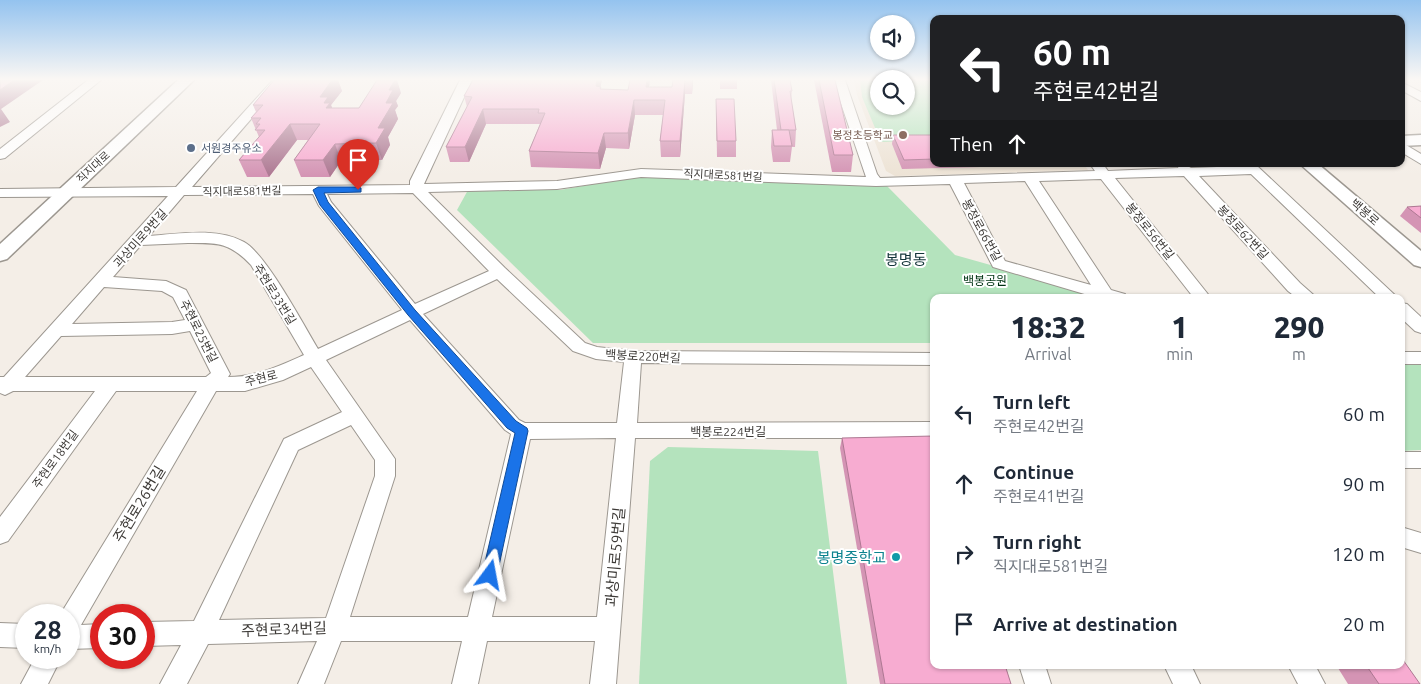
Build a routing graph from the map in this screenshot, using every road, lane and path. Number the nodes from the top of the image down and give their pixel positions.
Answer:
1 (55, 112) edge
2 (153, 112) edge
3 (251, 112) edge
4 (451, 112) edge
5 (850, 112) edge
6 (1421, 140) edge
7 (1405, 141) edge
8 (1405, 149) edge
9 (0, 156) edge
10 (1421, 160) edge
11 (1098, 167) edge
12 (1251, 167) edge
13 (1311, 167) edge
14 (1184, 168) edge
15 (1106, 176) junction
16 (1030, 178) junction
17 (955, 180) junction
18 (876, 182) junction
19 (417, 189) junction
20 (318, 190) junction
21 (181, 192) junction
22 (0, 193) edge
23 (66, 193) junction
24 (137, 241) junction
25 (0, 255) edge
26 (1421, 261) edge
27 (499, 272) junction
28 (100, 282) junction
29 (1105, 294) edge
30 (1111, 294) edge
31 (1200, 294) edge
32 (1304, 294) edge
33 (1386, 294) edge
34 (412, 312) junction
35 (1405, 312) edge
36 (195, 324) junction
37 (1421, 327) edge
38 (57, 330) junction
39 (314, 357) junction
40 (633, 357) junction
41 (1405, 358) edge
42 (1421, 358) edge
43 (930, 359) edge
44 (110, 385) junction
45 (210, 385) junction
46 (3, 388) edge
47 (354, 415) junction
48 (930, 430) edge
49 (522, 431) junction
50 (626, 431) junction
51 (1405, 460) edge
52 (1421, 460) edge
53 (0, 534) edge
54 (1405, 538) edge
55 (1421, 543) edge
56 (80, 604) edge
57 (608, 628) junction
58 (334, 629) junction
59 (477, 630) junction
60 (201, 632) junction
61 (155, 634) edge
62 (0, 635) edge
63 (15, 636) edge
64 (43, 669) edge
65 (1033, 669) edge
66 (1179, 669) edge
67 (1303, 669) edge
68 (34, 684) edge
69 (173, 684) edge
70 (311, 684) edge
71 (465, 684) edge
72 (603, 684) edge
73 (1038, 684) edge
74 (1187, 684) edge
75 (1312, 684) edge

1 - 9 street
2 - 23 street, 직지대로
3 - 21 street, 과상미로9번길
4 - 19 street
5 - 18 street
6 - 7 street
8 - 10 street
11 - 15 street, 봉정로56번길
12 - 14 street, 직지대로581번길
12 - 33 street
13 - 26 street, 백봉로
14 - 15 street, 직지대로581번길
14 - 32 street, 봉정로62번길
15 - 16 street, 직지대로581번길
15 - 31 street, 봉정로56번길
16 - 17 street, 직지대로581번길
16 - 30 street, 봉정로66번길
17 - 18 street, 직지대로581번길
17 - 29 street, 봉정로66번길
18 - 19 street, 직지대로581번길
19 - 20 street, 직지대로581번길
19 - 27 street, 백봉로220번길
20 - 21 street, 직지대로581번길
20 - 34 street
21 - 23 street, 직지대로581번길
21 - 24 street, 과상미로9번길
22 - 23 street, 직지대로581번길
23 - 25 street, 직지대로
24 - 28 street, 과상미로9번길
24 - 39 street, 주현로33번길
27 - 34 street, 주현로
27 - 40 street, 백봉로220번길
28 - 36 street, 주현로25번길
28 - 38 street, 과상미로9번길
34 - 39 street, 주현로
34 - 49 street
35 - 37 street
36 - 38 street
36 - 45 street, 주현로25번길
38 - 46 street, 과상미로9번길
39 - 45 street, 주현로
39 - 47 street, 주현로34번길
40 - 43 street, 백봉로220번길
40 - 50 street, 과상미로59번길
41 - 42 street
44 - 45 street, 주현로
44 - 46 street, 주현로
44 - 53 street, 주현로18번길
45 - 56 street, 주현로26번길
47 - 58 street, 주현로34번길
47 - 60 street
48 - 50 street, 백봉로224번길
49 - 50 street, 백봉로224번길
49 - 59 street
50 - 57 street, 과상미로59번길
51 - 52 street
54 - 55 street
57 - 59 street
57 - 72 street, 과상미로59번길
58 - 59 street
58 - 60 street, 주현로34번길
58 - 70 street
59 - 71 street
60 - 61 street, 주현로34번길
60 - 69 street
62 - 63 street
64 - 68 street
65 - 73 street
66 - 74 street
67 - 75 street

